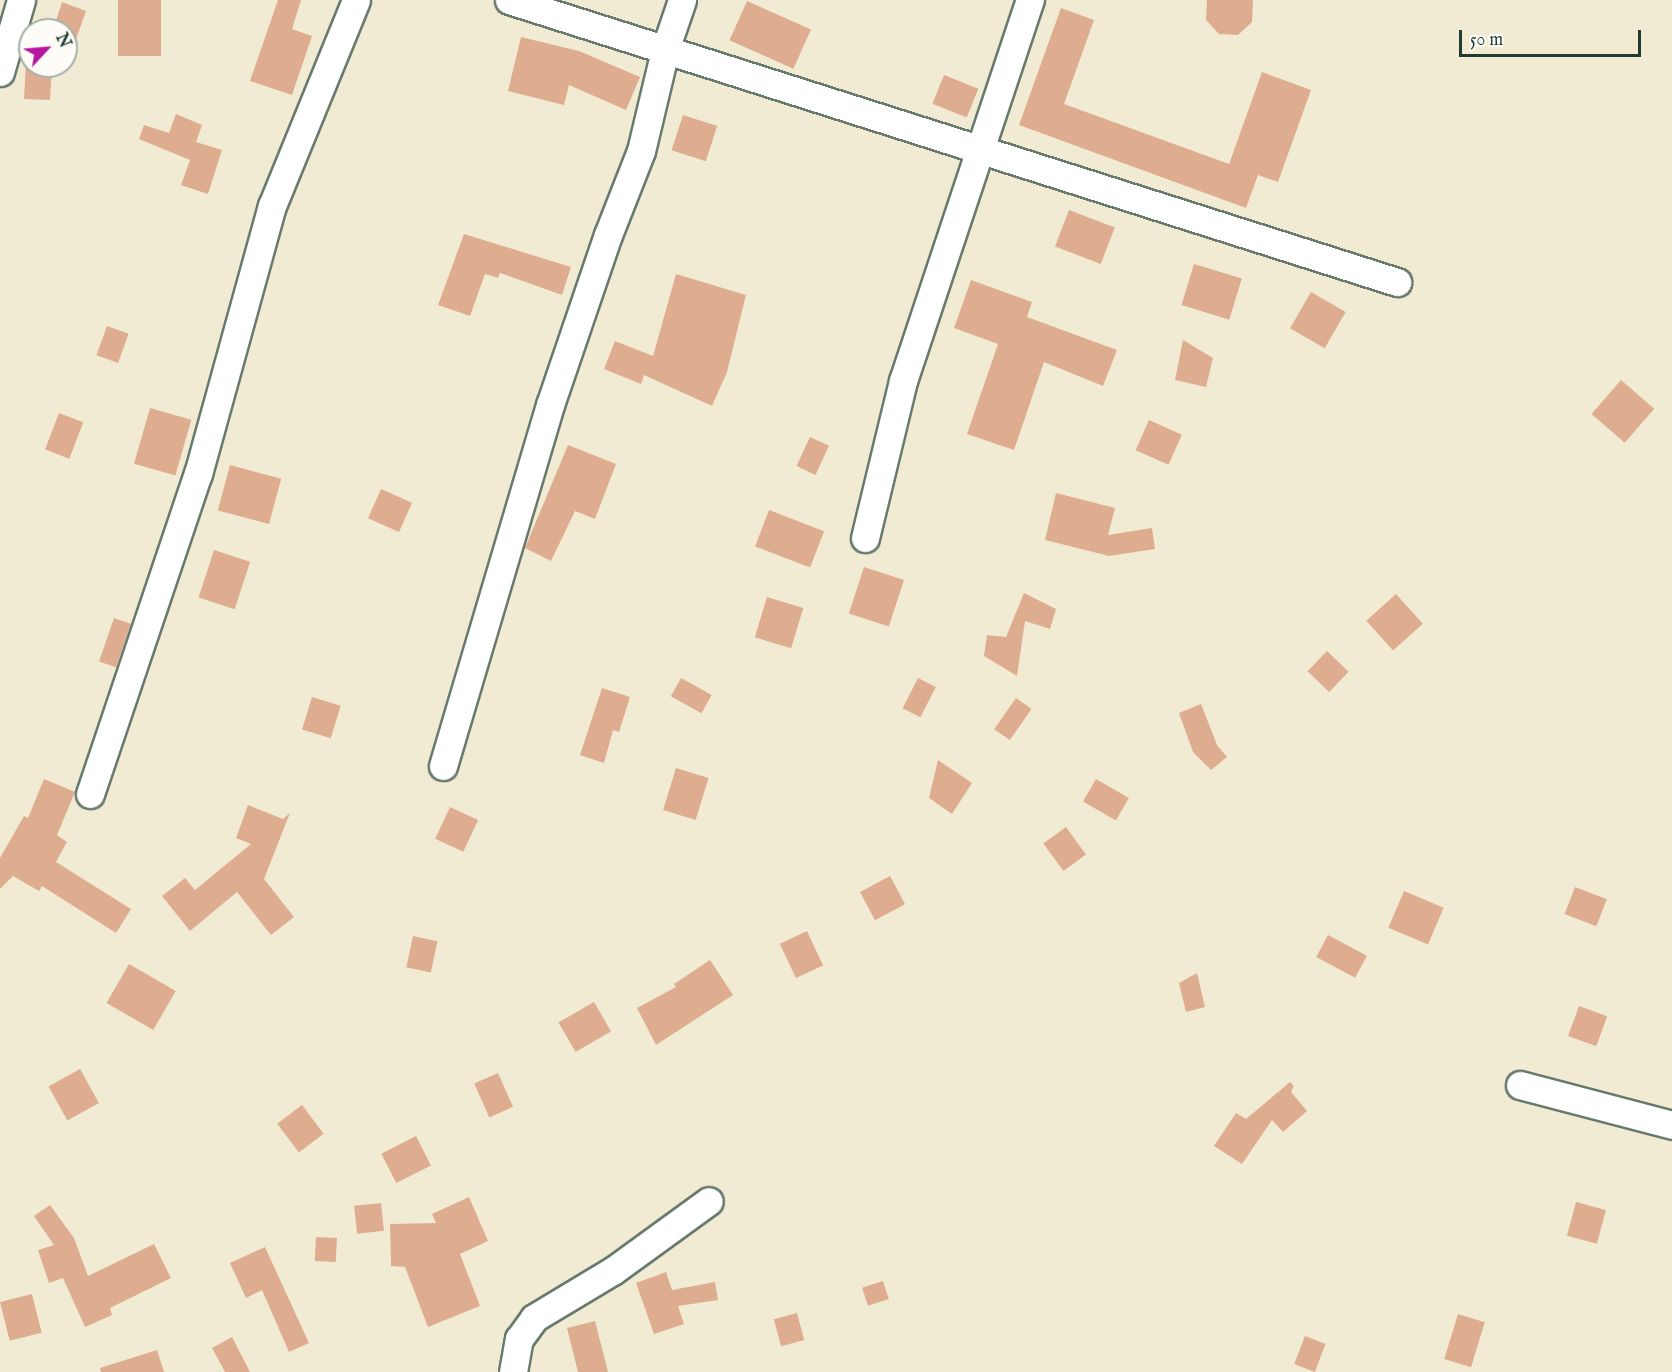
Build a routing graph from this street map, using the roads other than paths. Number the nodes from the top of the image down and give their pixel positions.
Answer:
1 (21, 0) edge
2 (356, 0) edge
3 (509, 0) edge
4 (682, 0) edge
5 (1030, 0) edge
6 (665, 50) junction
7 (0, 72) edge
8 (981, 150) junction
9 (1398, 282) dead end
10 (865, 538) dead end
11 (443, 766) dead end
12 (90, 794) dead end
13 (1520, 1085) dead end
14 (1672, 1125) edge
15 (709, 1201) dead end
16 (513, 1372) edge

1 - 7 street
2 - 12 street
3 - 6 street
4 - 6 street
5 - 8 street
6 - 8 street
6 - 11 street
8 - 9 street
8 - 10 street
13 - 14 street
15 - 16 street

